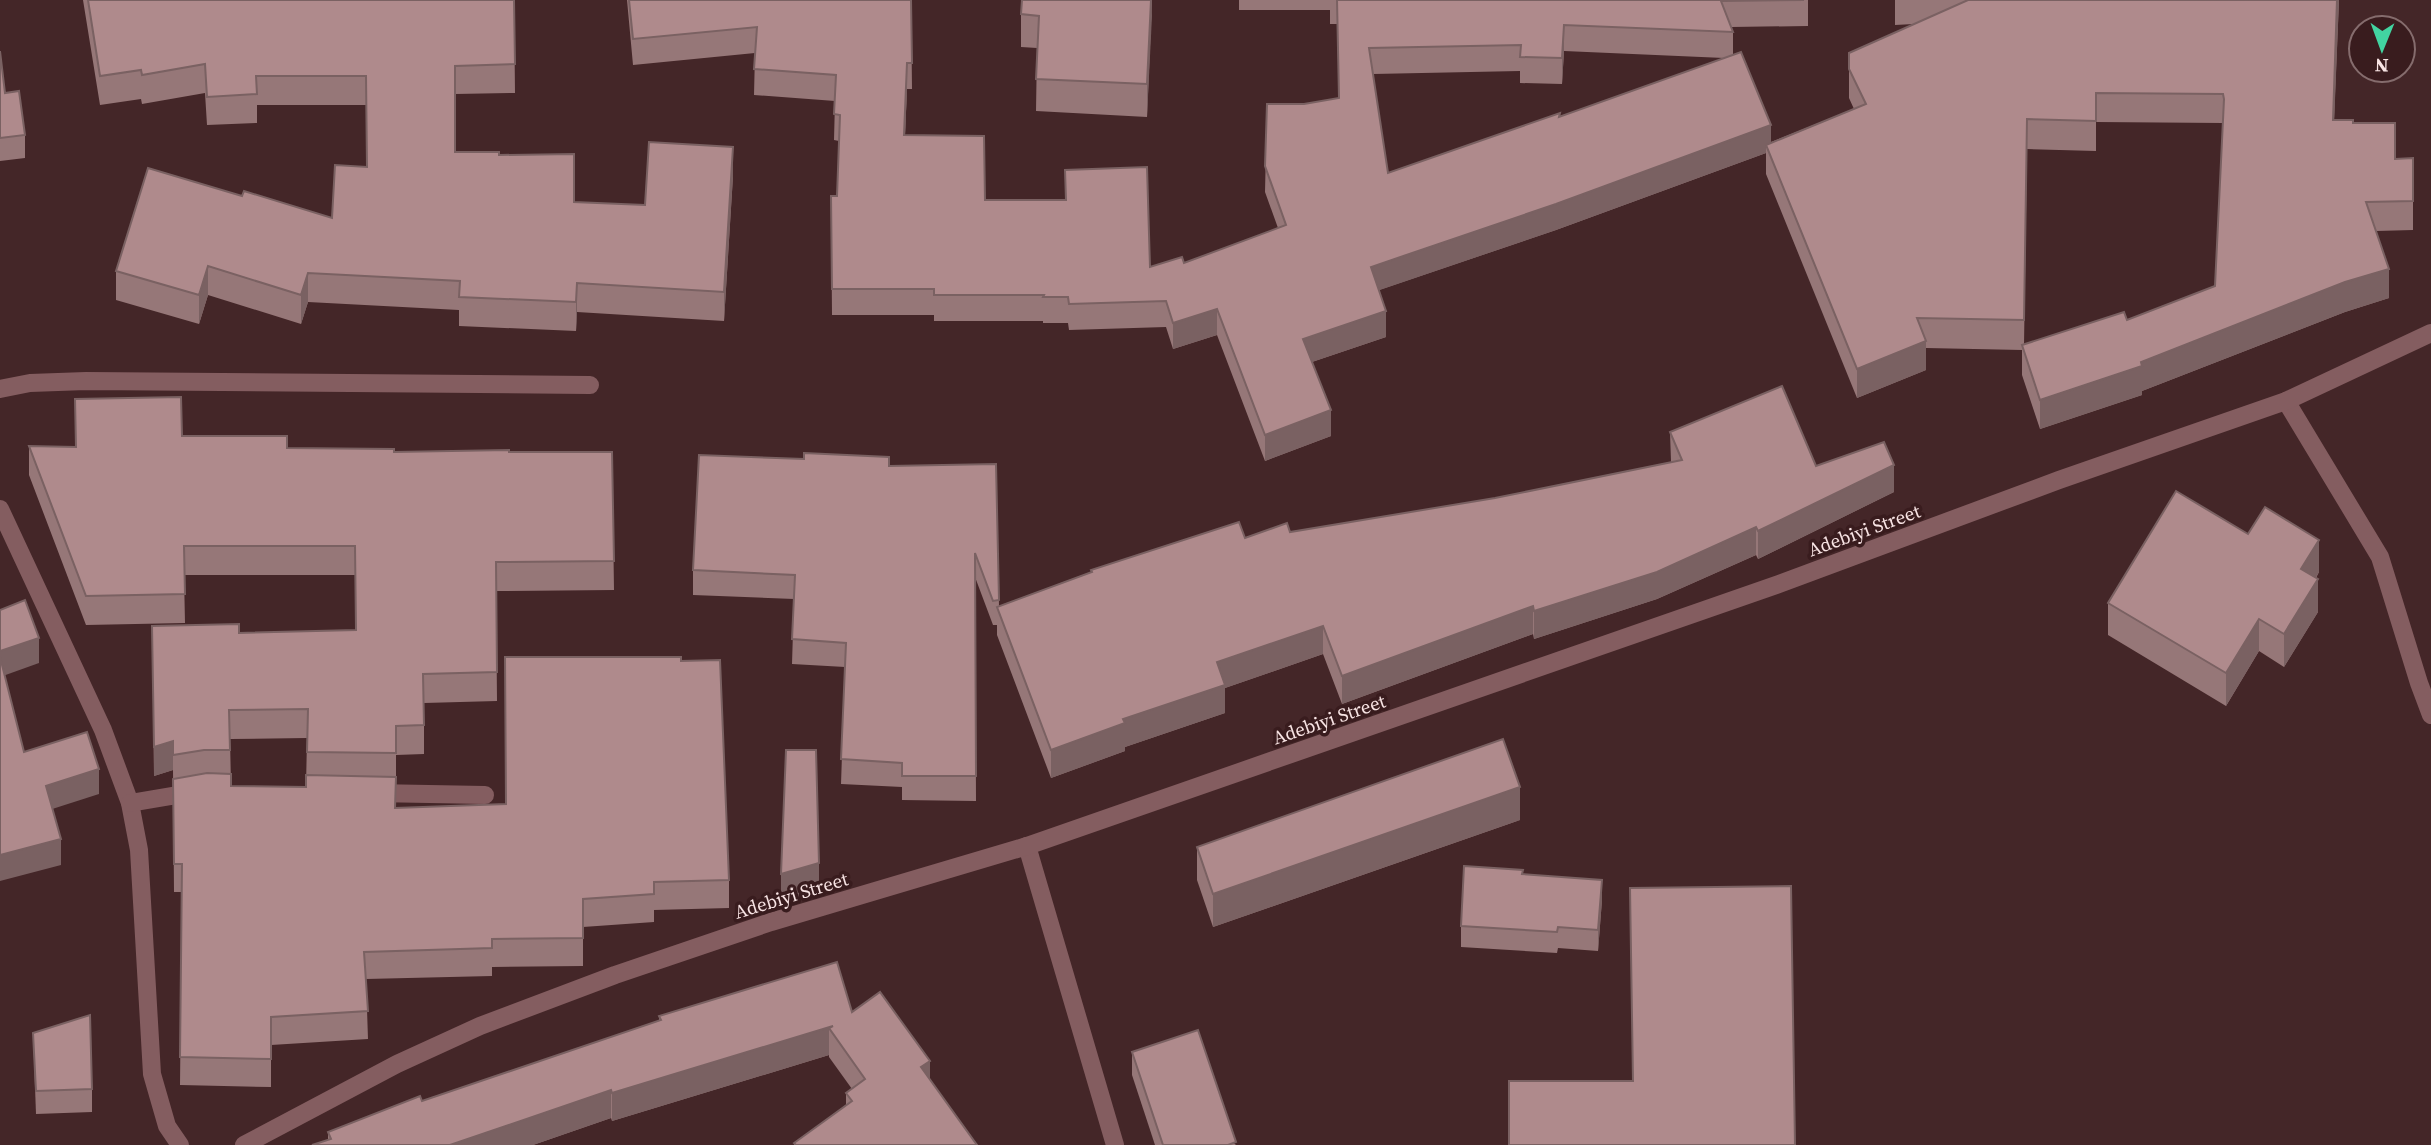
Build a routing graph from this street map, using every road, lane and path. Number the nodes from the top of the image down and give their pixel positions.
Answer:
1 (2431, 333) edge
2 (590, 385) dead end
3 (0, 389) edge
4 (2286, 401) junction
5 (0, 509) edge
6 (2431, 715) edge
7 (206, 790) edge
8 (359, 793) edge
9 (485, 795) dead end
10 (130, 803) junction
11 (1027, 846) junction
12 (180, 1145) edge
13 (244, 1145) edge
14 (1115, 1145) edge

1 - 4 street, Adebiyi Street
2 - 3 street
4 - 6 street
4 - 11 street, Adebiyi Street
5 - 10 street
7 - 10 street
8 - 9 street
10 - 12 street
11 - 13 street, Adebiyi Street
11 - 14 street

